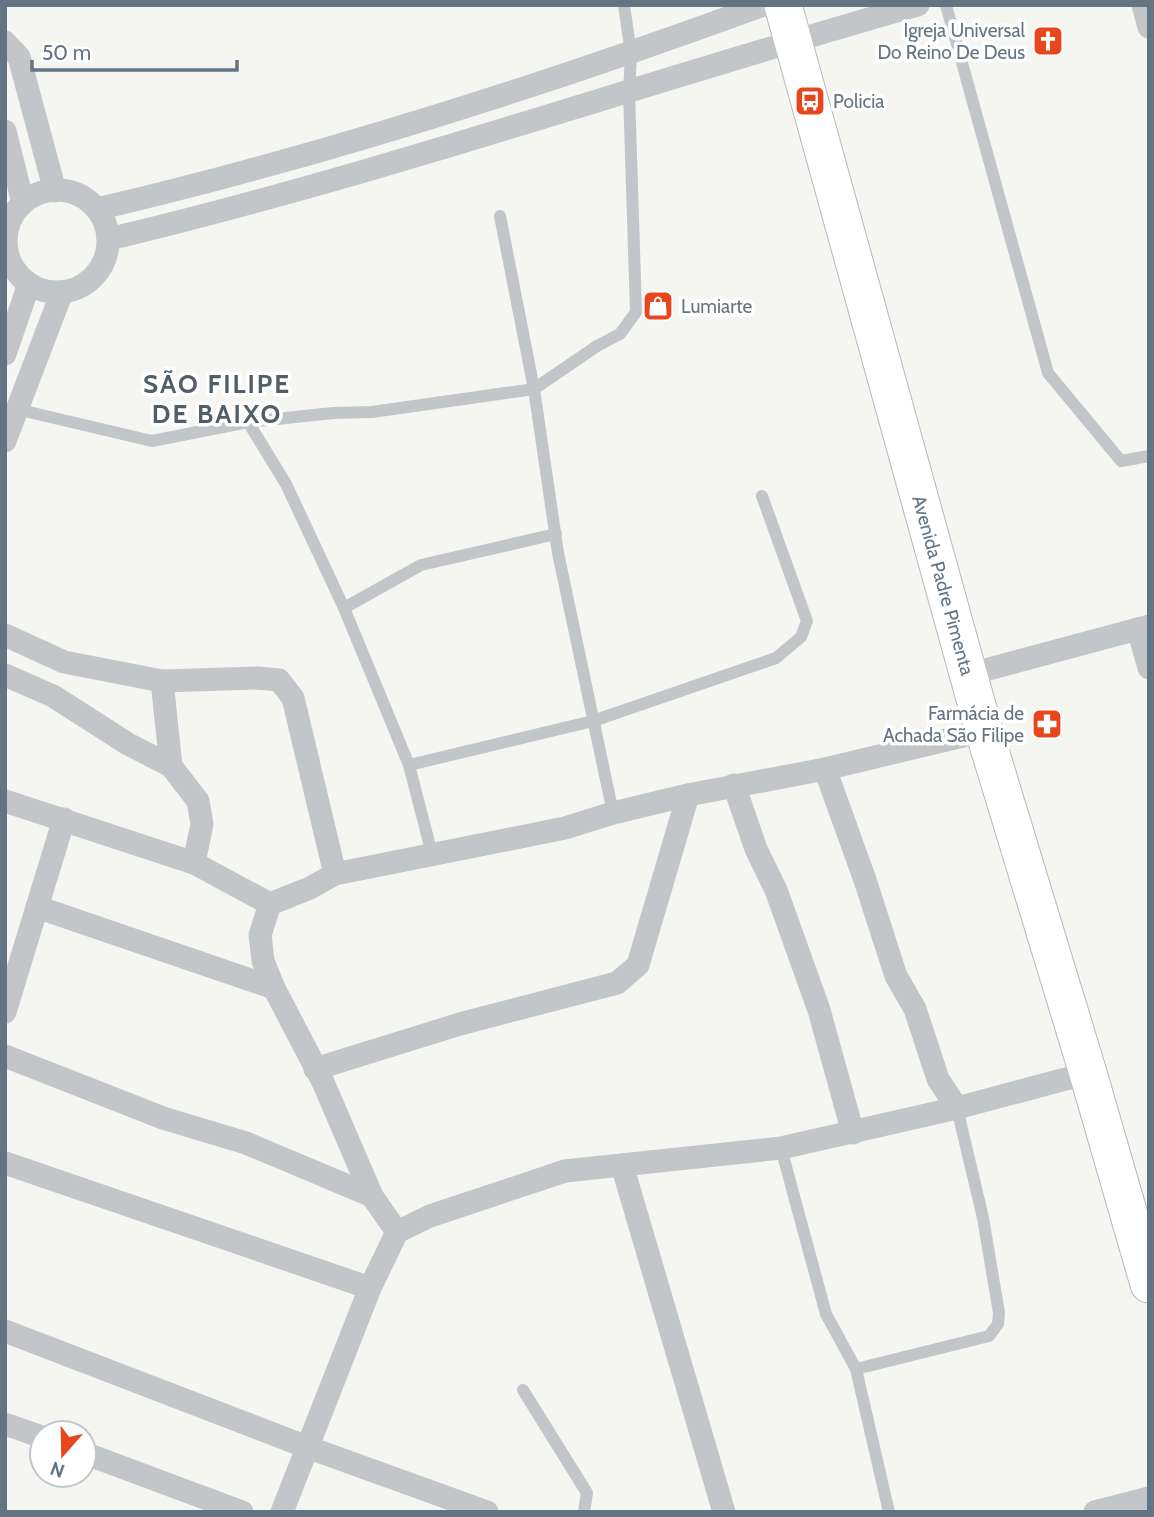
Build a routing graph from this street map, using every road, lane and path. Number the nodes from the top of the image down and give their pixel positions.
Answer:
1 (624, 5) edge
2 (763, 5) edge
3 (783, 5) edge
4 (918, 5) edge
5 (946, 5) edge
6 (1143, 5) edge
7 (1149, 27) edge
8 (793, 40) junction
9 (5, 42) edge
10 (631, 54) junction
11 (629, 92) junction
12 (5, 131) edge
13 (55, 191) junction
14 (23, 202) junction
15 (97, 209) junction
16 (500, 216) dead end
17 (109, 239) junction
18 (29, 284) junction
19 (62, 292) junction
20 (5, 354) edge
21 (534, 389) junction
22 (16, 409) junction
23 (248, 422) junction
24 (5, 441) edge
25 (1149, 456) edge
26 (762, 496) dead end
27 (556, 534) junction
28 (344, 608) junction
29 (1143, 628) edge
30 (5, 635) edge
31 (1149, 668) edge
32 (970, 674) junction
33 (5, 675) edge
34 (162, 681) junction
35 (593, 721) junction
36 (984, 731) junction
37 (409, 765) junction
38 (171, 766) junction
39 (825, 769) junction
40 (734, 785) junction
41 (688, 795) junction
42 (5, 801) edge
43 (613, 813) junction
44 (64, 819) junction
45 (432, 854) junction
46 (194, 863) junction
47 (335, 874) junction
48 (270, 904) junction
49 (37, 907) junction
50 (274, 988) junction
51 (5, 1012) edge
52 (5, 1056) edge
53 (315, 1069) junction
54 (1088, 1073) junction
55 (957, 1108) junction
56 (853, 1133) junction
57 (781, 1148) junction
58 (5, 1163) edge
59 (621, 1165) junction
60 (372, 1196) junction
61 (397, 1232) junction
62 (1149, 1284) edge
63 (370, 1288) junction
64 (5, 1331) edge
65 (856, 1369) junction
66 (523, 1390) dead end
67 (5, 1424) edge
68 (28, 1432) edge
69 (307, 1447) junction
70 (98, 1457) edge
71 (1149, 1498) edge
72 (242, 1512) edge
73 (282, 1512) edge
74 (487, 1512) edge
75 (584, 1512) edge
76 (724, 1512) edge
77 (889, 1512) edge
78 (1095, 1512) edge

1 - 10 lane
2 - 10 street
3 - 8 main road, Avenida Padre Pimenta
4 - 8 street
5 - 25 lane
6 - 7 street
8 - 11 street
8 - 32 main road, Avenida Padre Pimenta
9 - 13 street
10 - 11 lane
10 - 15 street
11 - 17 street
11 - 21 lane
12 - 14 street
13 - 14 street
13 - 15 street
14 - 18 street
15 - 17 street
16 - 21 lane
17 - 19 street
18 - 19 street
18 - 20 street
19 - 22 street
21 - 23 lane
21 - 27 lane
22 - 23 lane
22 - 24 street
23 - 28 lane
26 - 35 lane
27 - 28 lane
27 - 35 lane
28 - 37 lane
29 - 31 street
29 - 32 street
30 - 34 street
32 - 36 main road, Avenida Padre Pimenta
33 - 38 street
34 - 38 street
34 - 47 street
35 - 37 lane
35 - 43 lane
36 - 39 street
36 - 54 main road, Avenida Padre Pimenta
37 - 45 lane
38 - 46 street
39 - 40 street
39 - 55 street
40 - 41 street
40 - 56 street
41 - 43 street
41 - 53 street
42 - 44 street
43 - 45 street
44 - 46 street
44 - 49 street
45 - 47 street
46 - 48 street
47 - 48 street
48 - 50 street
49 - 50 street
49 - 51 street
50 - 53 street
52 - 60 street
53 - 60 street
54 - 55 street
54 - 62 main road, Avenida Padre Pimenta
55 - 56 street
55 - 65 lane
56 - 57 street
57 - 59 street
57 - 65 lane
58 - 63 street
59 - 61 street
59 - 76 street
60 - 61 street
61 - 63 street
63 - 69 street
64 - 69 street
65 - 77 lane
66 - 75 lane
67 - 68 street
69 - 73 street
69 - 74 street
70 - 72 street
71 - 78 street

